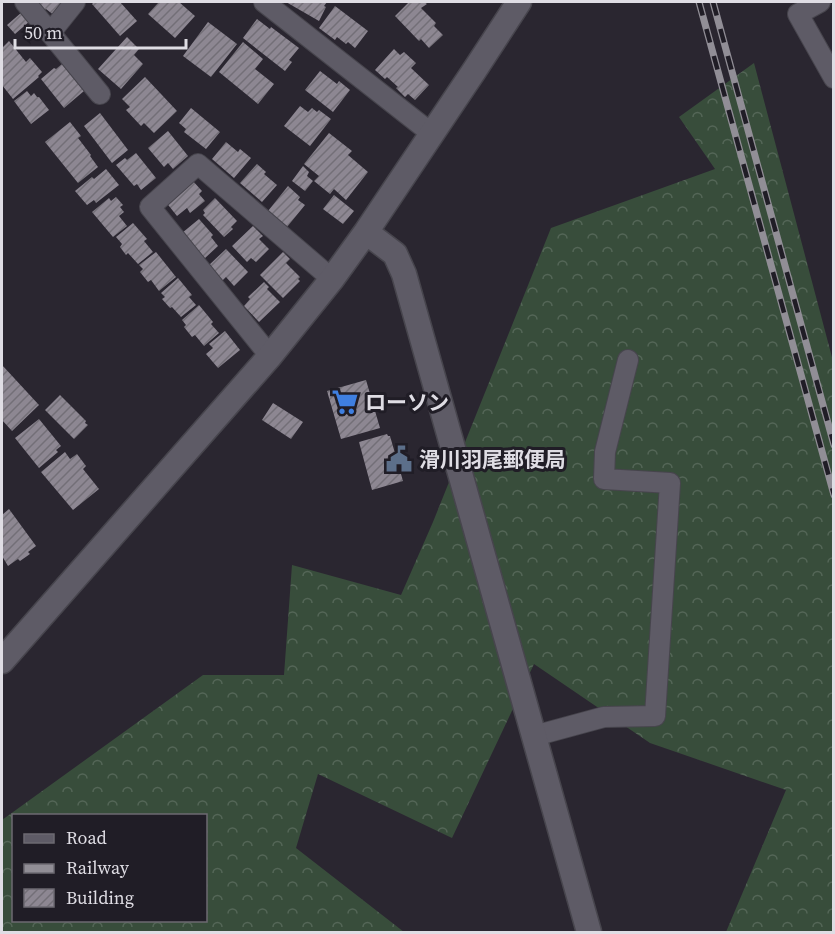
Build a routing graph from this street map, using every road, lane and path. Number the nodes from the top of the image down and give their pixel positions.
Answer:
1 (25, 2) edge
2 (75, 2) edge
3 (264, 2) edge
4 (519, 2) edge
5 (820, 2) edge
6 (51, 32) junction
7 (834, 78) edge
8 (100, 94) dead end
9 (431, 133) junction
10 (366, 232) junction
11 (332, 279) junction
12 (270, 356) junction
13 (628, 360) dead end
14 (2, 661) edge
15 (534, 736) junction
16 (589, 933) edge

1 - 6 street
2 - 6 street
3 - 9 street
4 - 9 street
5 - 7 street
6 - 8 street
9 - 10 street
10 - 11 street
10 - 15 street
11 - 12 street
11 - 12 street
12 - 14 street
13 - 15 street
15 - 16 street

